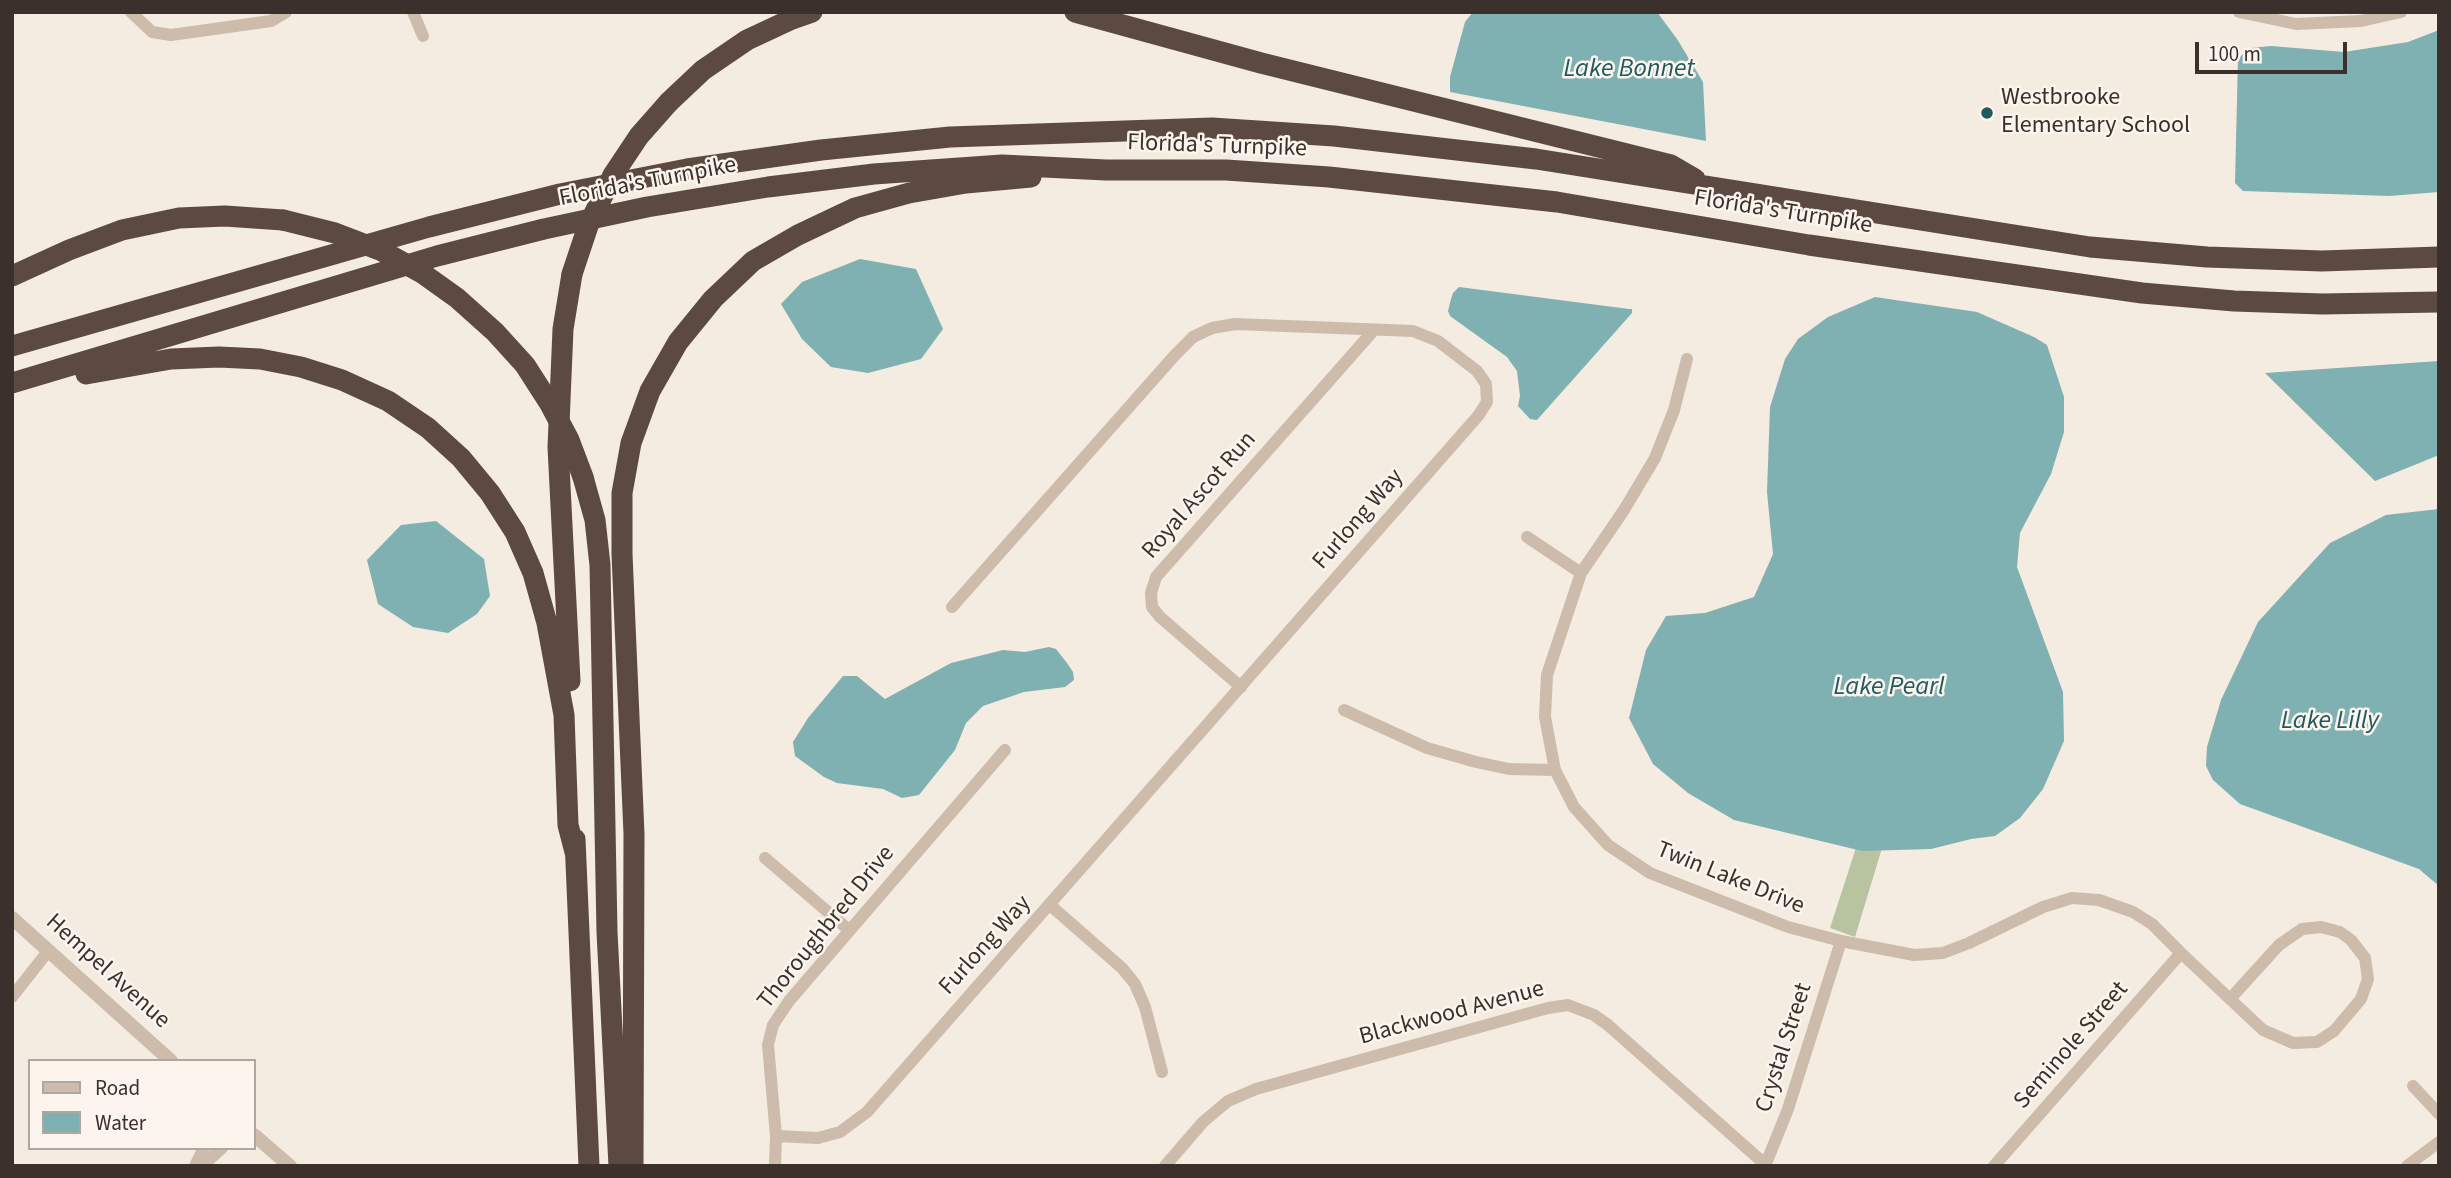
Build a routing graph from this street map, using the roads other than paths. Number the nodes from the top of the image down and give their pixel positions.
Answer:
1 (131, 12) edge
2 (286, 12) edge
3 (413, 12) edge
4 (812, 12) edge
5 (1075, 12) edge
6 (2239, 12) edge
7 (2401, 12) edge
8 (423, 36) dead end
9 (1106, 170) junction
10 (1702, 184) junction
11 (2439, 257) edge
12 (12, 276) edge
13 (2439, 302) edge
14 (1374, 330) junction
15 (12, 346) edge
16 (1687, 359) dead end
17 (12, 383) edge
18 (12, 389) edge
19 (1527, 537) dead end
20 (1581, 573) junction
21 (952, 607) dead end
22 (1241, 687) junction
23 (1344, 710) dead end
24 (1005, 750) dead end
25 (1555, 770) junction
26 (575, 852) junction
27 (765, 858) dead end
28 (1050, 905) junction
29 (12, 918) edge
30 (849, 930) junction
31 (1841, 941) junction
32 (49, 950) junction
33 (2181, 953) junction
34 (12, 997) edge
35 (2230, 999) junction
36 (169, 1059) edge
37 (1163, 1072) dead end
38 (2413, 1086) dead end
39 (2439, 1114) edge
40 (776, 1136) junction
41 (256, 1137) edge
42 (2439, 1142) edge
43 (203, 1150) edge
44 (220, 1150) edge
45 (1766, 1165) edge
46 (195, 1166) edge
47 (202, 1166) edge
48 (290, 1166) edge
49 (589, 1166) edge
50 (619, 1166) edge
51 (633, 1166) edge
52 (775, 1166) edge
53 (1165, 1166) edge
54 (1994, 1166) edge
55 (2407, 1166) edge

1 - 2 street
3 - 8 street
4 - 26 highway, bridge
5 - 10 highway
6 - 7 street
9 - 13 highway, Florida's Turnpike
9 - 17 highway, Florida's Turnpike
9 - 51 highway
10 - 11 highway, Florida's Turnpike
10 - 15 highway, Florida's Turnpike
12 - 50 highway, bridge
14 - 21 street, Furlong Way
14 - 22 street, Royal Ascot Run
14 - 22 street, Furlong Way
16 - 20 street, Twin Lake Drive
18 - 26 highway
19 - 20 street
20 - 25 street, Twin Lake Drive
22 - 28 street, Furlong Way
23 - 25 street
24 - 30 street, Thoroughbred Drive
25 - 31 street, Twin Lake Drive
26 - 49 highway
27 - 30 street
28 - 37 street
28 - 40 street, Furlong Way
29 - 32 street, Hempel Avenue
30 - 40 street, Thoroughbred Drive
31 - 33 street, Twin Lake Drive
31 - 45 street, Crystal Street
32 - 34 street
32 - 36 street, Hempel Avenue
33 - 35 street, Twin Lake Drive
33 - 54 street, Seminole Street
35 - 35 street
38 - 39 street
40 - 52 street, Thoroughbred Drive
41 - 48 street
42 - 55 street
43 - 46 street
44 - 47 street
45 - 53 street, Blackwood Avenue

